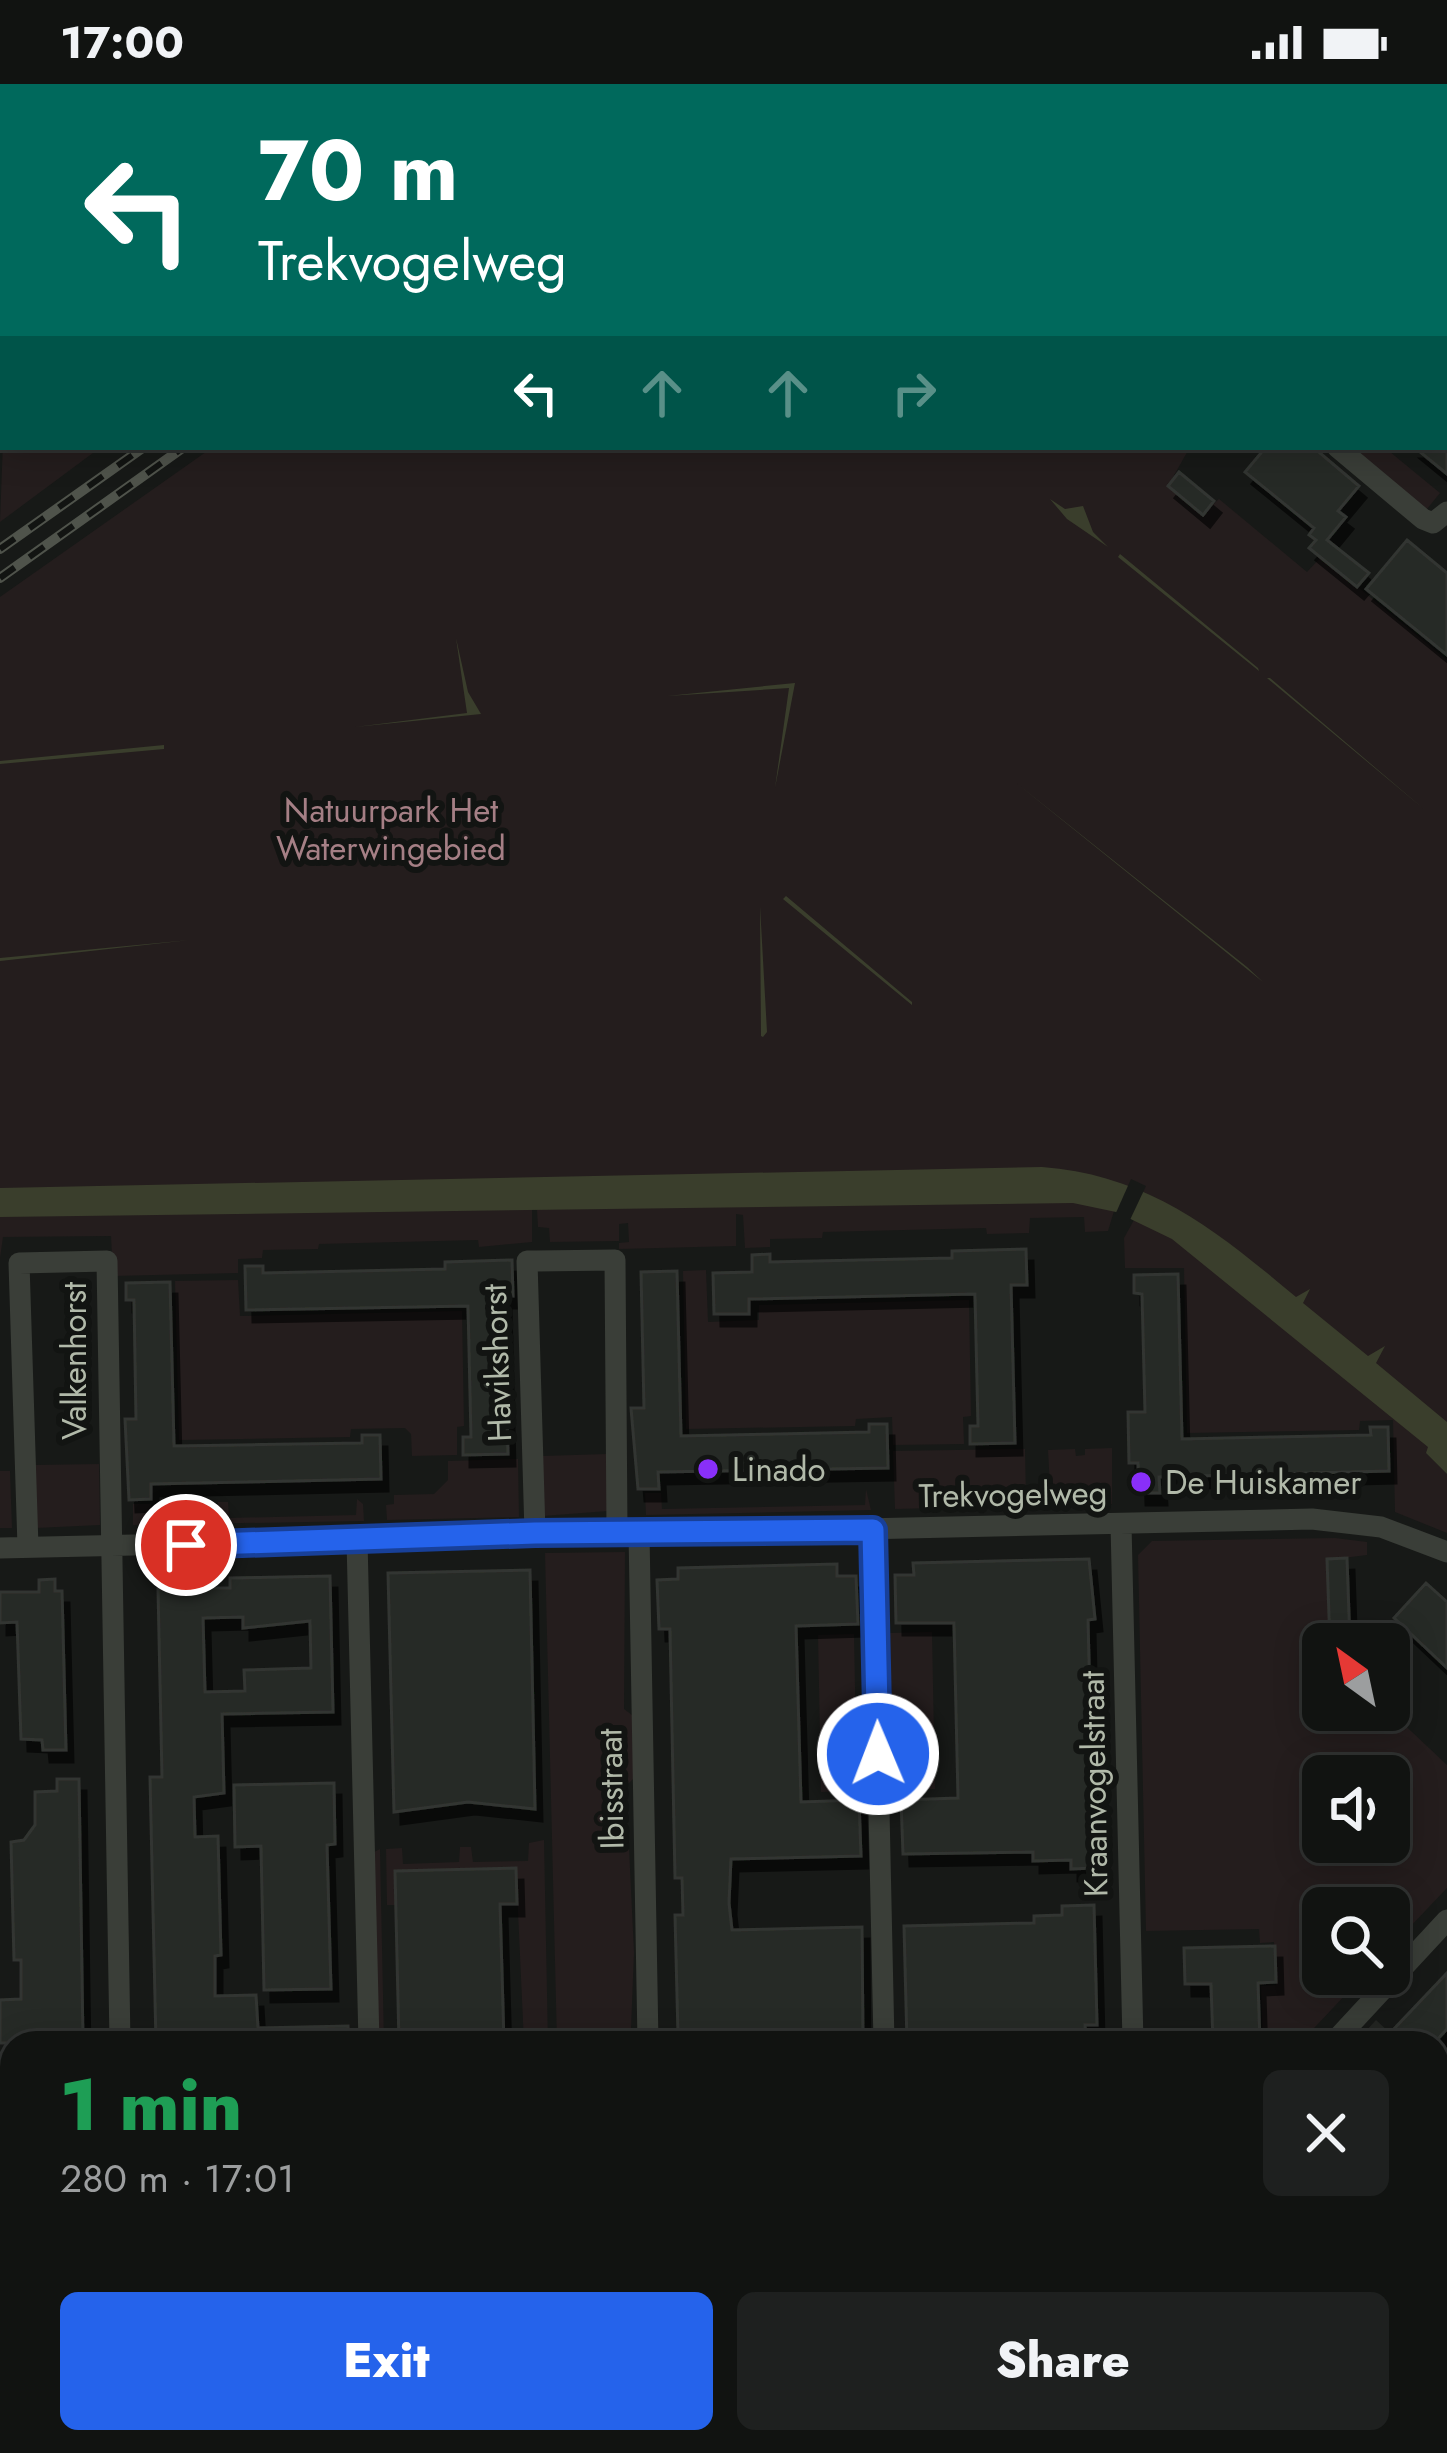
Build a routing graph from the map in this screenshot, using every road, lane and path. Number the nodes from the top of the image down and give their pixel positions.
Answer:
1 (1341, 450) edge
2 (1447, 512) edge
3 (1120, 1524) junction
4 (873, 1530) junction
5 (628, 1532) junction
6 (535, 1533) junction
7 (357, 1540) junction
8 (109, 1546) junction
9 (28, 1547) junction
10 (0, 1548) edge
11 (1447, 1552) edge
12 (1447, 1920) edge
13 (120, 2031) edge
14 (369, 2031) edge
15 (649, 2031) edge
16 (884, 2031) edge
17 (1133, 2031) edge
18 (1344, 2031) edge

1 - 2 street
3 - 4 street, Trekvogelweg
3 - 11 street, Trekvogelweg
3 - 17 street, Kraanvogelstraat
4 - 5 street, Trekvogelweg
4 - 16 street
5 - 6 street, Trekvogelweg
5 - 6 street, Havikshorst
5 - 15 street, Ibisstraat
6 - 7 street, Trekvogelweg
7 - 8 street, Trekvogelweg
7 - 14 street
8 - 9 street, Trekvogelweg
8 - 9 street, Valkenhorst
8 - 13 street
9 - 10 street, Trekvogelweg
12 - 18 street

